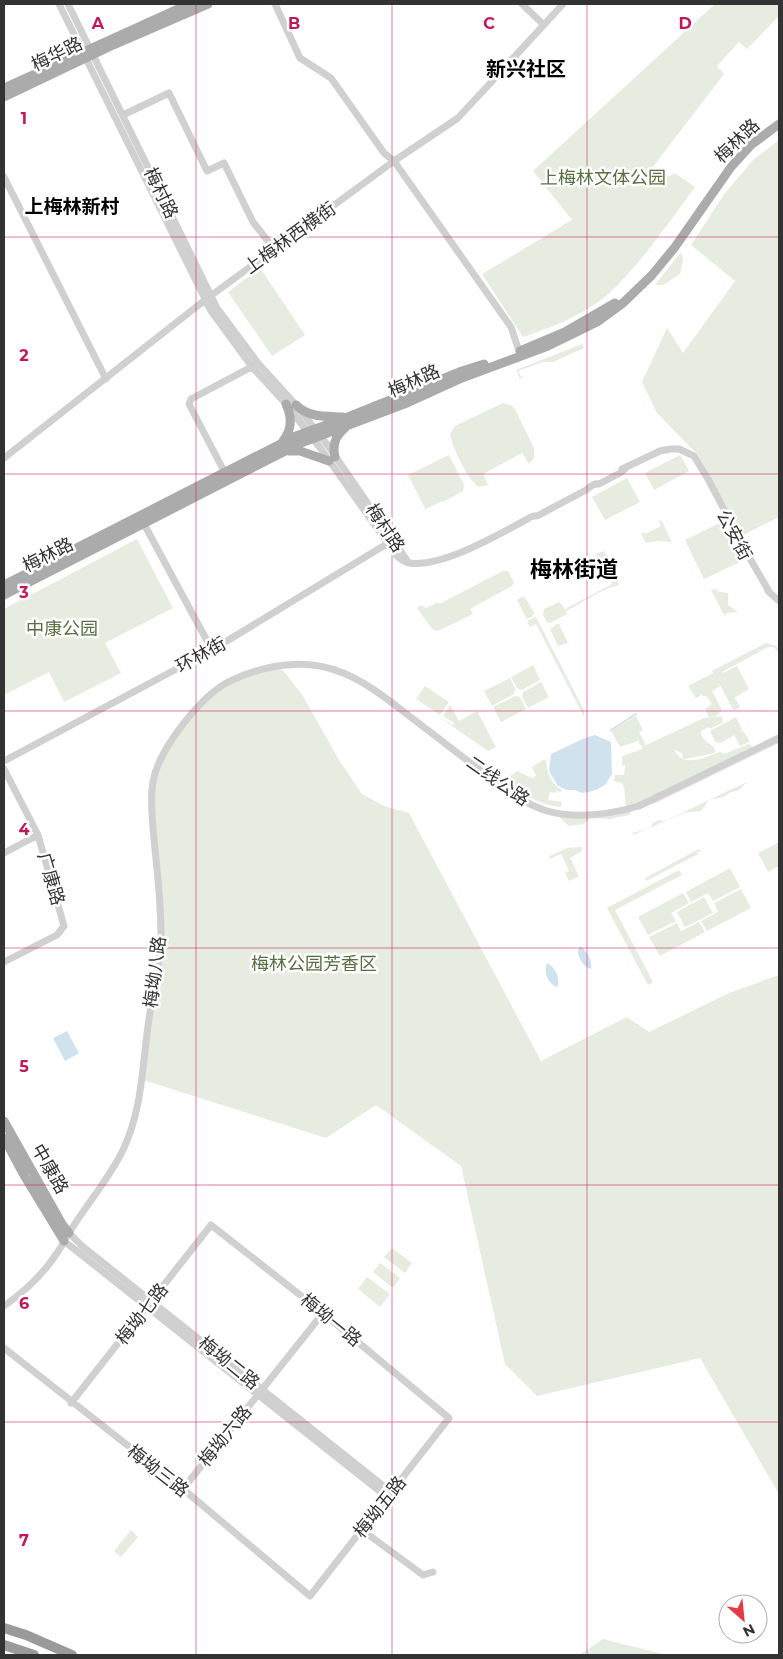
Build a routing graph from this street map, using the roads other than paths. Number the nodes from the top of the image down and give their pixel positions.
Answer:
1 (60, 4) edge
2 (68, 4) edge
3 (189, 4) edge
4 (208, 4) edge
5 (275, 4) edge
6 (522, 4) edge
7 (563, 4) edge
8 (544, 25) junction
9 (88, 53) junction
10 (4, 88) edge
11 (4, 97) edge
12 (123, 115) junction
13 (779, 117) edge
14 (779, 124) edge
15 (394, 161) junction
16 (4, 176) edge
17 (275, 250) junction
18 (208, 298) junction
19 (519, 351) junction
20 (255, 365) junction
21 (106, 379) junction
22 (286, 404) junction
23 (296, 405) junction
24 (349, 421) junction
25 (314, 434) junction
26 (282, 448) junction
27 (4, 458) edge
28 (332, 459) junction
29 (225, 473) junction
30 (144, 524) junction
31 (390, 542) junction
32 (408, 563) joint
33 (4, 585) edge
34 (4, 595) edge
35 (779, 601) edge
36 (212, 650) junction
37 (287, 664) joint
38 (779, 738) edge
39 (4, 761) edge
40 (4, 770) edge
41 (38, 834) junction
42 (4, 853) edge
43 (4, 962) edge
44 (4, 1120) edge
45 (6, 1138) edge
46 (211, 1225) joint
47 (66, 1237) junction
48 (149, 1304) junction
49 (4, 1306) edge
50 (323, 1313) junction
51 (4, 1348) edge
52 (260, 1393) junction
53 (71, 1403) junction
54 (449, 1418) joint
55 (183, 1489) junction
56 (389, 1495) junction
57 (362, 1530) junction
58 (433, 1572) dead end
59 (310, 1596) joint
60 (4, 1628) edge
61 (4, 1644) edge
62 (34, 1655) edge
63 (72, 1655) edge

1 - 9 street, 梅村路
2 - 9 street, 梅村路
3 - 9 main road, 梅华路
4 - 9 main road, 梅华路
5 - 15 street
6 - 8 street
7 - 8 street, 上梅林西横街
8 - 15 street, 上梅林西横街
9 - 10 main road, 梅华路
9 - 11 main road, 梅华路
9 - 12 street, 梅村路
9 - 18 street, 梅村路
12 - 17 street
12 - 18 street, 梅村路
13 - 19 main road, 梅林路
14 - 24 main road, 梅林路
15 - 17 street, 上梅林西横街
15 - 19 street
16 - 21 street
17 - 18 street, 上梅林西横街
18 - 20 street, 梅村路
18 - 21 street, 上梅林西横街
19 - 24 main road, 梅林路
20 - 22 street, 梅村路
20 - 23 street, 梅村路
20 - 29 street
21 - 27 street, 上梅林西横街
22 - 25 street, 梅村路
22 - 26 main road
23 - 24 main road
23 - 25 street, 梅村路
24 - 25 main road, 梅林路
24 - 28 main road
25 - 26 main road, 梅林路
25 - 28 street, 梅村路
26 - 28 main road
26 - 29 main road, 梅林路
26 - 30 main road, 梅林路
28 - 31 street, 梅村路
29 - 33 main road, 梅林路
30 - 34 main road, 梅林路
30 - 36 street
31 - 32 street, 梅村路
31 - 36 street, 环林街
32 - 35 street, 公安街
36 - 39 street, 环林街
37 - 38 street, 二线公路
37 - 47 street, 梅坳八路
40 - 41 street, 广康路
41 - 42 street
41 - 43 street, 广康路
44 - 45 main road, 中康路
45 - 47 main road, 中康路
46 - 48 street, 梅坳七路
46 - 50 street, 梅坳一路
47 - 48 street, 梅坳二路
47 - 49 street, 梅坳八路
48 - 52 street, 梅坳二路
48 - 53 street, 梅坳七路
50 - 52 street, 梅坳六路
50 - 54 street, 梅坳一路
51 - 53 street, 梅坳三路
52 - 55 street, 梅坳六路
52 - 56 street, 梅坳二路
53 - 55 street, 梅坳三路
54 - 56 street, 梅坳五路
55 - 59 street, 梅坳三路
56 - 57 street, 梅坳五路
57 - 58 street
57 - 59 street, 梅坳五路
60 - 63 highway
61 - 62 highway

